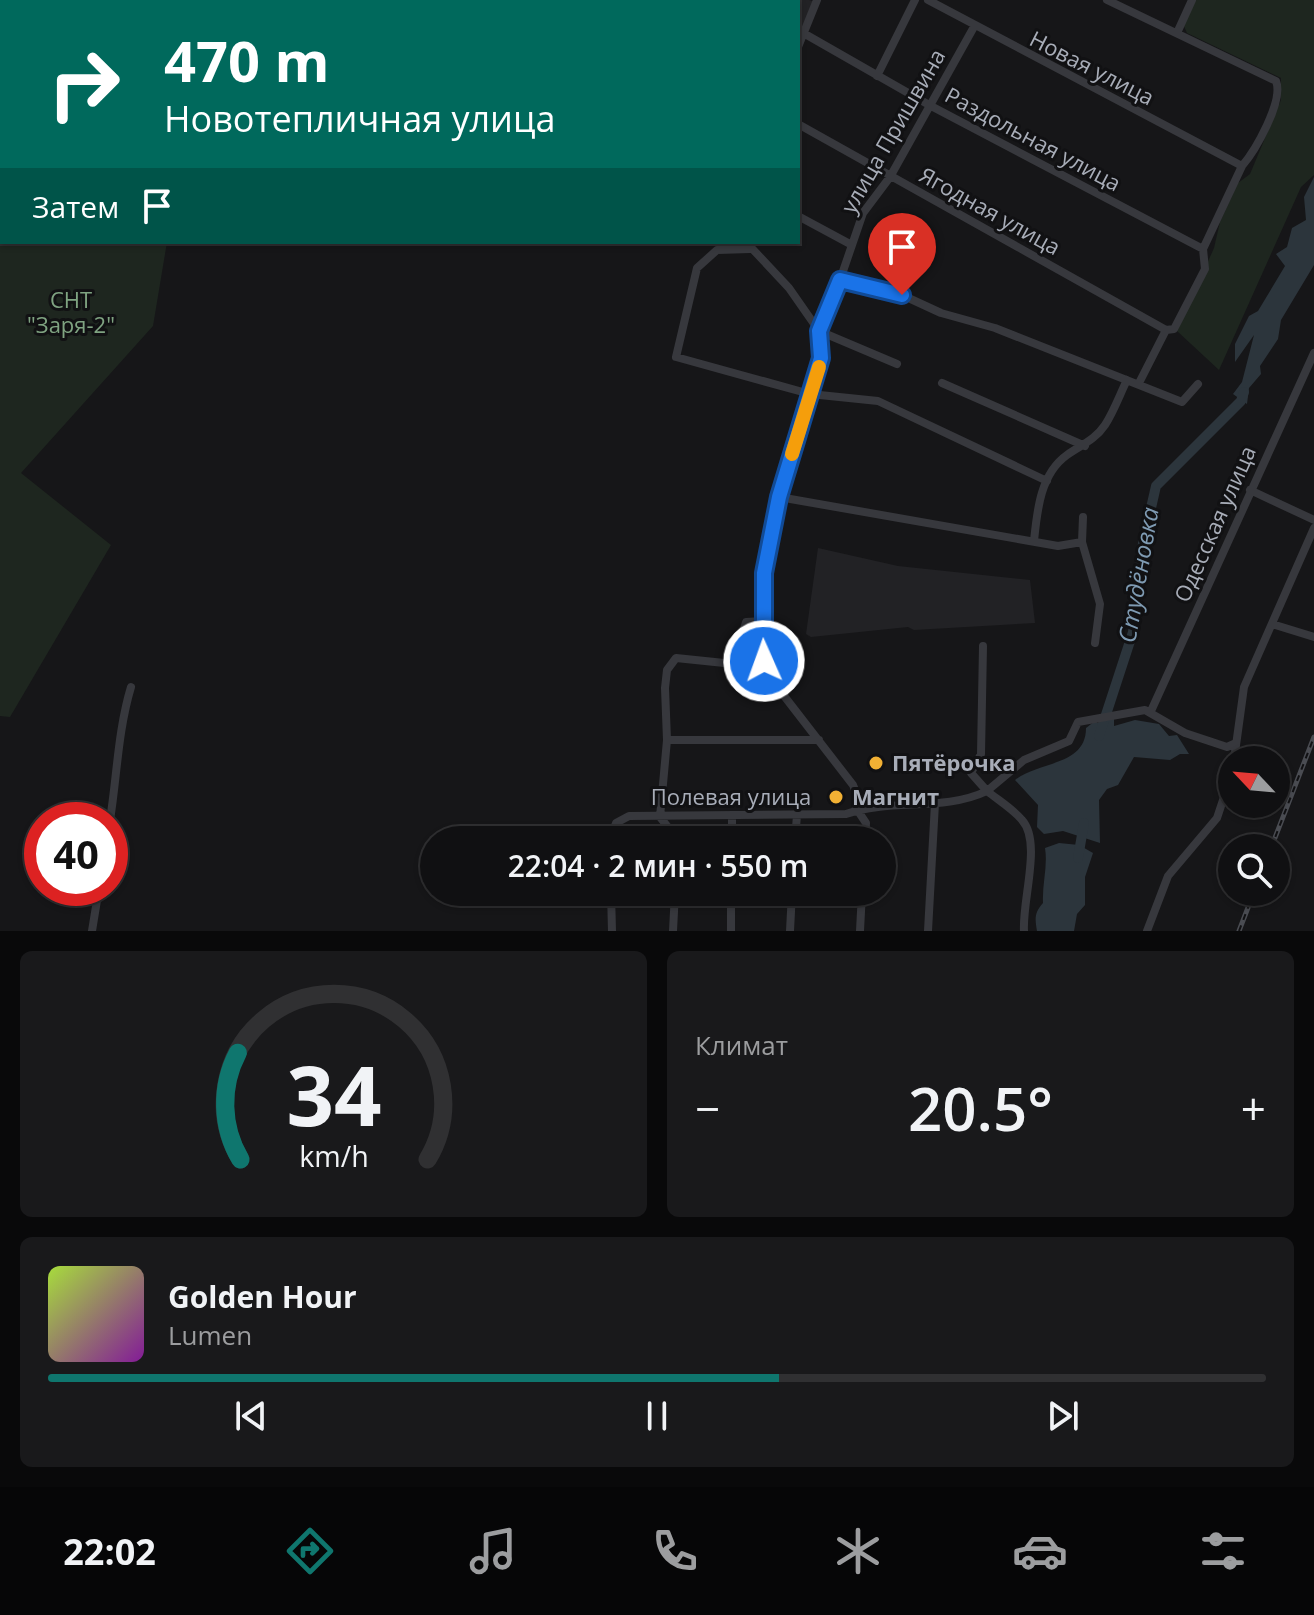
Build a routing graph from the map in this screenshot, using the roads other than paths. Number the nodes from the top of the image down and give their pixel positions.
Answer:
1 (817, 0) edge
2 (915, 0) edge
3 (928, 0) edge
4 (1107, 0) edge
5 (1192, 0) edge
6 (975, 25) junction
7 (1177, 33) junction
8 (805, 34) junction
9 (800, 43) edge
10 (877, 76) junction
11 (931, 106) junction
12 (800, 125) edge
13 (1242, 166) junction
14 (890, 177) junction
15 (800, 217) edge
16 (850, 244) junction
17 (748, 246) edge
18 (1203, 249) junction
19 (840, 280) junction
20 (1166, 330) junction
21 (819, 331) junction
22 (1314, 353) edge
23 (897, 364) dead end
24 (1127, 380) junction
25 (942, 383) dead end
26 (1139, 383) junction
27 (1198, 384) dead end
28 (810, 394) junction
29 (1085, 446) junction
30 (1047, 481) junction
31 (1250, 490) junction
32 (779, 497) junction
33 (1083, 517) dead end
34 (1314, 520) edge
35 (1314, 528) edge
36 (1034, 541) junction
37 (1082, 542) junction
38 (763, 621) junction
39 (1272, 624) junction
40 (1314, 637) edge
41 (1095, 643) dead end
42 (983, 646) dead end
43 (131, 687) dead end
44 (1151, 711) junction
45 (667, 740) junction
46 (819, 740) junction
47 (1236, 743) junction
48 (1236, 746) edge
49 (987, 791) junction
50 (113, 802) edge
51 (935, 803) junction
52 (856, 808) junction
53 (732, 815) junction
54 (797, 815) junction
55 (1218, 815) edge
56 (660, 817) junction
57 (615, 826) edge
58 (667, 826) edge
59 (732, 826) edge
60 (796, 826) edge
61 (866, 826) edge
62 (1192, 851) junction
63 (1204, 855) dead end
64 (96, 906) edge
65 (611, 906) edge
66 (674, 906) edge
67 (731, 906) edge
68 (791, 906) edge
69 (861, 906) edge
70 (92, 931) edge
71 (612, 931) edge
72 (673, 931) edge
73 (731, 931) edge
74 (790, 931) edge
75 (860, 931) edge
76 (928, 931) edge
77 (1024, 931) edge
78 (1147, 931) edge

1 - 8 street
2 - 10 street
3 - 6 street, Новая улица
4 - 7 street
5 - 7 street
6 - 11 street, улица Пришвина
6 - 13 street, Новая улица
7 - 13 street
8 - 9 street
8 - 10 street, Раздольная улица
10 - 11 street, Раздольная улица
11 - 14 street, улица Пришвина
11 - 18 street, Раздольная улица
12 - 14 street, Ягодная улица
13 - 18 street
14 - 16 street, улица Пришвина
14 - 20 street, Ягодная улица
15 - 16 street
16 - 19 street, улица Пришвина
17 - 21 street
17 - 28 street
18 - 20 street
19 - 21 street, улица Пришвина
19 - 24 street
20 - 26 street
21 - 23 street
21 - 28 street, улица Пришвина
22 - 31 street, Одесская улица
24 - 26 street
24 - 29 street
25 - 29 street
26 - 27 street
28 - 30 street
28 - 32 street, улица Пришвина
29 - 30 street
30 - 36 street
31 - 34 street
31 - 44 street, Одесская улица
32 - 36 street
32 - 38 street, улица Пришвина
33 - 37 street
35 - 39 street
36 - 37 street
37 - 41 street
38 - 45 street
38 - 46 street, улица Пришвина
39 - 40 street
39 - 47 street
42 - 49 street
43 - 50 street
44 - 47 street
44 - 49 street
45 - 46 street
45 - 56 street
46 - 52 street, улица Пришвина
47 - 48 street
49 - 51 street, Полевая улица
49 - 77 street
51 - 52 street, Полевая улица
51 - 76 street
52 - 54 street, Полевая улица
52 - 61 street, улица Пришвина
53 - 54 street, Полевая улица
53 - 56 street, Полевая улица
53 - 59 street
54 - 60 street
55 - 62 street
56 - 57 street, Полевая улица
56 - 58 street
62 - 63 street
62 - 78 street
64 - 70 street
65 - 71 street
66 - 72 street
67 - 73 street
68 - 74 street
69 - 75 street

